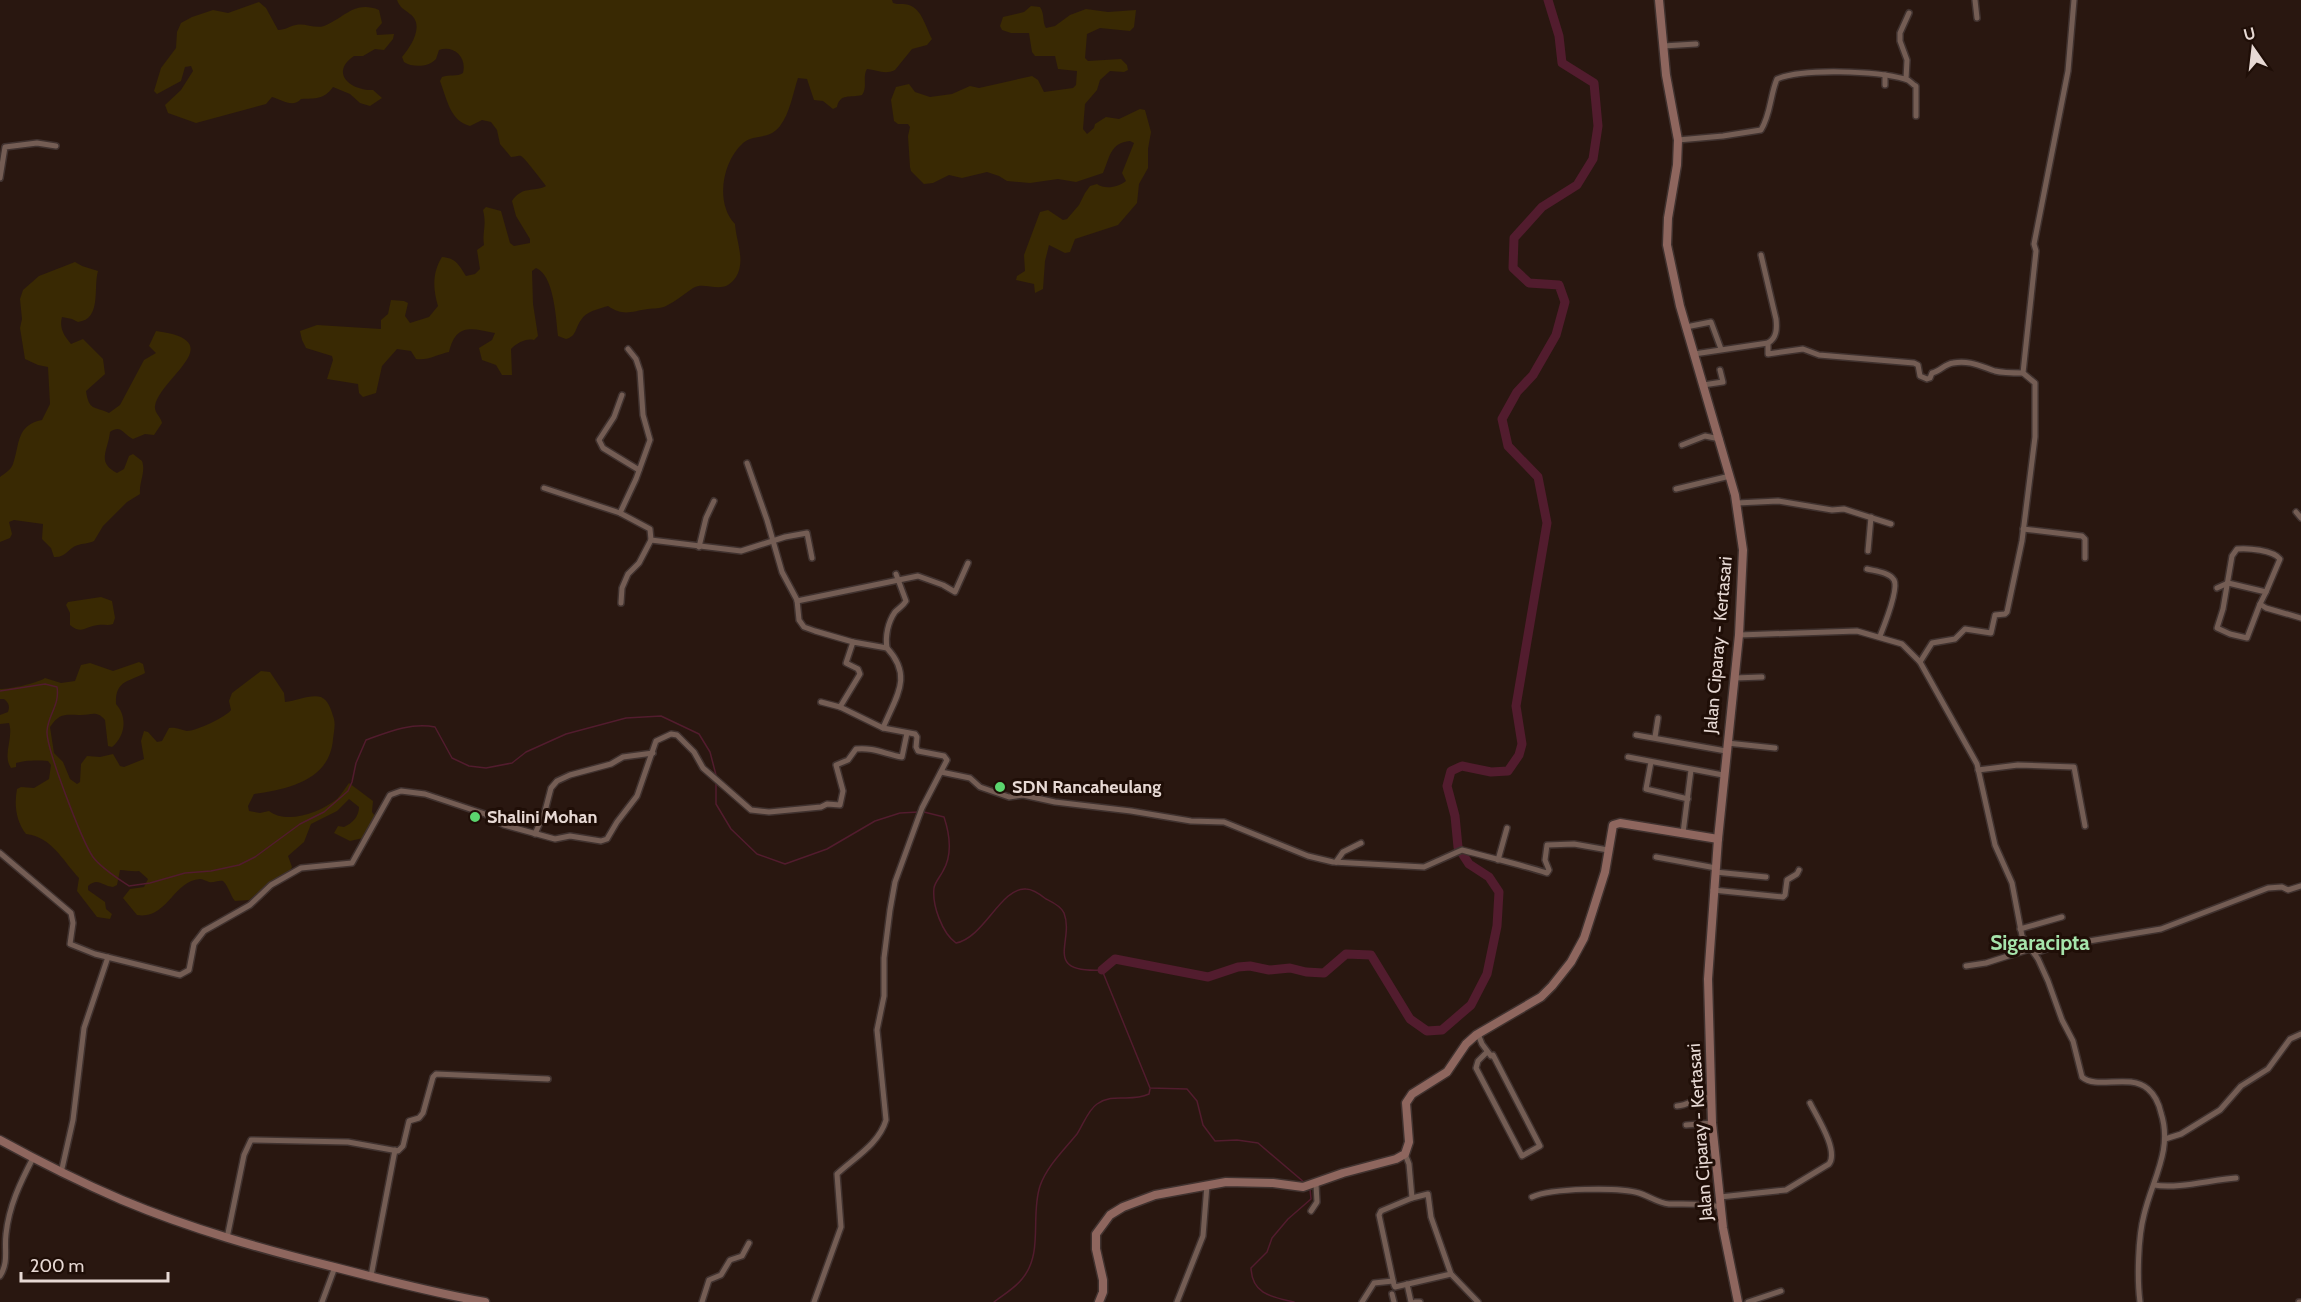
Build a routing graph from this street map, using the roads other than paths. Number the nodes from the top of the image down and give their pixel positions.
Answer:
1 (1659, 0) edge
2 (1975, 0) edge
3 (2074, 0) edge
4 (1909, 13) dead end
5 (1977, 18) dead end
6 (1696, 44) dead end
7 (1663, 46) junction
8 (1886, 75) junction
9 (1906, 79) junction
10 (1885, 85) dead end
11 (1916, 116) dead end
12 (1678, 140) junction
13 (56, 146) dead end
14 (0, 178) edge
15 (1761, 255) dead end
16 (1686, 327) junction
17 (1768, 344) junction
18 (628, 349) dead end
19 (1721, 349) junction
20 (1694, 354) junction
21 (1720, 370) dead end
22 (2023, 373) junction
23 (1703, 385) junction
24 (622, 395) dead end
25 (1719, 439) junction
26 (1682, 445) dead end
27 (747, 463) dead end
28 (639, 470) junction
29 (1730, 476) junction
30 (544, 488) dead end
31 (1676, 489) dead end
32 (714, 501) dead end
33 (1737, 503) junction
34 (2296, 512) dead end
35 (620, 513) junction
36 (1870, 517) junction
37 (2301, 518) edge
38 (1891, 524) dead end
39 (2023, 529) junction
40 (651, 540) junction
41 (773, 540) junction
42 (699, 547) junction
43 (1868, 550) dead end
44 (812, 558) dead end
45 (2085, 558) dead end
46 (968, 563) dead end
47 (1867, 569) dead end
48 (897, 576) junction
49 (2228, 583) junction
50 (2217, 588) dead end
51 (2266, 592) junction
52 (797, 601) junction
53 (621, 603) dead end
54 (2260, 604) junction
55 (2301, 618) edge
56 (1738, 635) junction
57 (1880, 636) junction
58 (853, 642) junction
59 (887, 648) junction
60 (1920, 662) junction
61 (1762, 677) dead end
62 (1734, 678) junction
63 (821, 702) dead end
64 (840, 707) junction
65 (1658, 718) dead end
66 (883, 728) junction
67 (907, 733) junction
68 (1636, 735) dead end
69 (1654, 737) junction
70 (1727, 747) junction
71 (1775, 748) dead end
72 (653, 753) junction
73 (1628, 757) dead end
74 (1651, 762) junction
75 (1691, 770) junction
76 (1978, 770) junction
77 (941, 772) junction
78 (1724, 775) junction
79 (1688, 799) junction
80 (2085, 826) dead end
81 (1507, 828) dead end
82 (1683, 833) junction
83 (534, 834) junction
84 (1718, 838) junction
85 (1361, 843) dead end
86 (1608, 850) junction
87 (0, 853) edge
88 (1656, 857) dead end
89 (1498, 860) junction
90 (1336, 862) junction
91 (1715, 870) junction
92 (1799, 870) dead end
93 (1767, 877) dead end
94 (2301, 886) edge
95 (1713, 890) junction
96 (2062, 916) dead end
97 (2020, 929) junction
98 (2032, 951) junction
99 (108, 957) junction
100 (1966, 966) dead end
101 (1478, 1034) junction
102 (2301, 1034) edge
103 (1488, 1052) junction
104 (548, 1079) dead end
105 (1711, 1098) junction
106 (1810, 1103) dead end
107 (1677, 1106) dead end
108 (1712, 1123) junction
109 (1686, 1125) dead end
110 (0, 1140) edge
111 (2165, 1140) junction
112 (395, 1150) junction
113 (1405, 1154) junction
114 (33, 1158) junction
115 (61, 1173) junction
116 (2236, 1178) dead end
117 (1207, 1185) junction
118 (1315, 1185) junction
119 (2154, 1185) junction
120 (1532, 1197) dead end
121 (1720, 1197) junction
122 (1412, 1198) junction
123 (1721, 1207) junction
124 (1311, 1211) dead end
125 (227, 1239) junction
126 (749, 1243) dead end
127 (335, 1267) junction
128 (1451, 1274) junction
129 (0, 1276) edge
130 (371, 1276) junction
131 (1393, 1281) junction
132 (1407, 1284) junction
133 (1781, 1291) dead end
134 (1392, 1294) dead end
135 (322, 1302) edge
136 (485, 1302) edge
137 (702, 1302) edge
138 (814, 1302) edge
139 (1100, 1302) edge
140 (1177, 1302) edge
141 (1362, 1302) edge
142 (1394, 1302) edge
143 (1413, 1302) edge
144 (1420, 1302) edge
145 (1478, 1302) edge
146 (1738, 1302) edge
147 (1748, 1302) edge
148 (2140, 1302) edge

1 - 7 street, Jalan Ciparay - Kertasari
2 - 5 street
3 - 22 street
4 - 9 street
6 - 7 street
7 - 12 street, Jalan Ciparay - Kertasari
8 - 9 street
8 - 10 street
8 - 12 street
9 - 11 street
12 - 16 street, Jalan Ciparay - Kertasari
13 - 14 street
15 - 17 street
16 - 19 street
16 - 20 street, Jalan Ciparay - Kertasari
17 - 19 street
17 - 22 street
18 - 28 street
19 - 20 street
20 - 23 street, Jalan Ciparay - Kertasari
21 - 23 street
22 - 39 street
23 - 25 street, Jalan Ciparay - Kertasari
24 - 28 street
25 - 26 street
25 - 29 street, Jalan Ciparay - Kertasari
27 - 41 street
28 - 35 street
29 - 31 street
29 - 33 street, Jalan Ciparay - Kertasari
30 - 35 street
32 - 42 street
33 - 36 street
33 - 56 street, Jalan Ciparay - Kertasari
34 - 37 street
35 - 40 street
36 - 38 street
36 - 43 street
39 - 45 street
39 - 60 street
40 - 42 street
40 - 53 street
41 - 42 street
41 - 44 street
41 - 52 street
46 - 48 street
47 - 57 street
48 - 52 street
48 - 59 street
49 - 50 street
49 - 51 street
49 - 51 street
49 - 54 street
51 - 54 street
52 - 58 street
54 - 55 street
56 - 57 street
56 - 62 street, Jalan Ciparay - Kertasari
57 - 60 street
58 - 59 street
58 - 64 street
59 - 66 street
60 - 76 street
61 - 62 street
62 - 70 street, Jalan Ciparay - Kertasari
63 - 64 street
64 - 66 street
65 - 69 street
66 - 67 street
67 - 72 street
67 - 77 street
68 - 69 street
69 - 70 street
70 - 71 street
70 - 78 street, Jalan Ciparay - Kertasari
72 - 83 street
72 - 83 street
73 - 74 street
74 - 75 street
74 - 79 street
75 - 78 street
75 - 79 street
76 - 80 street
76 - 97 street
77 - 90 street
77 - 138 street
78 - 84 street, Jalan Ciparay - Kertasari
79 - 82 street
81 - 89 street
82 - 84 street
82 - 86 street
83 - 99 street
84 - 91 street, Jalan Ciparay - Kertasari
85 - 90 street
86 - 89 street
86 - 101 street
87 - 99 street
88 - 91 street
89 - 90 street
91 - 93 street
91 - 95 street, Jalan Ciparay - Kertasari
92 - 95 street
94 - 98 street
95 - 105 street, Jalan Ciparay - Kertasari
96 - 97 street
97 - 98 street
98 - 100 street
98 - 111 street
99 - 115 street
101 - 103 street
101 - 113 street
102 - 111 street
103 - 103 street
104 - 112 street
105 - 107 street
105 - 108 street, Jalan Ciparay - Kertasari
106 - 121 street
108 - 109 street
108 - 121 street, Jalan Ciparay - Kertasari
110 - 114 street
111 - 119 street
112 - 125 street
112 - 130 street
113 - 118 street
113 - 122 street
114 - 115 street
114 - 129 street
115 - 125 street
116 - 119 street
117 - 118 street
117 - 139 street
117 - 140 street
118 - 124 street
119 - 148 street
120 - 123 street
121 - 123 street, Jalan Ciparay - Kertasari
122 - 128 street
122 - 131 street
123 - 146 street, Jalan Ciparay - Kertasari
125 - 127 street
126 - 137 street
127 - 130 street
127 - 135 street
128 - 132 street
128 - 145 street
130 - 136 street
131 - 132 street
131 - 141 street
132 - 143 street
133 - 147 street
134 - 142 street
143 - 144 street

